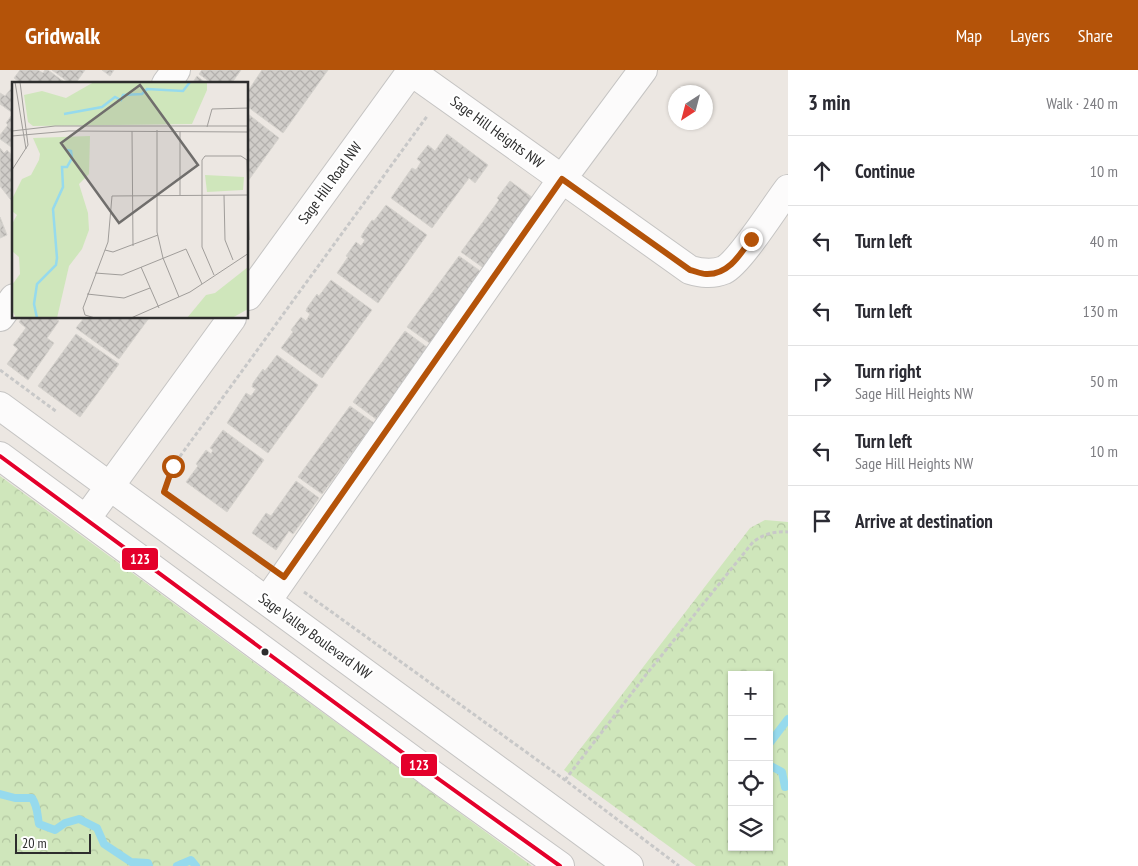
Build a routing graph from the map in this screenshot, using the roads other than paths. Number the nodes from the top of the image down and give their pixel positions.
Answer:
1 (176, 70) edge
2 (411, 70) edge
3 (643, 70) edge
4 (167, 82) edge
5 (562, 179) junction
6 (788, 188) edge
7 (249, 295) edge
8 (12, 301) edge
9 (0, 317) edge
10 (231, 319) edge
11 (0, 406) edge
12 (0, 456) edge
13 (110, 486) junction
14 (86, 519) junction
15 (267, 601) junction
16 (560, 866) edge
17 (629, 866) edge

1 - 4 street
2 - 5 street, Sage Hill Heights NW
2 - 7 street, Sage Hill Road NW
3 - 5 street
5 - 6 street, Sage Hill Heights NW
5 - 15 street
8 - 9 street
10 - 13 street
11 - 13 street, Sage Valley Boulevard NW
12 - 14 street
13 - 14 street
13 - 15 street, Sage Valley Boulevard NW
14 - 16 street
15 - 17 street, Sage Valley Boulevard NW

